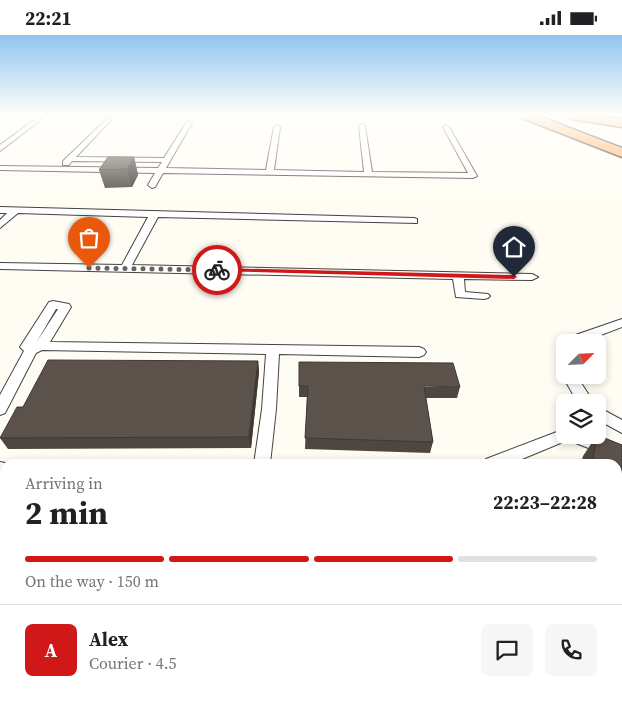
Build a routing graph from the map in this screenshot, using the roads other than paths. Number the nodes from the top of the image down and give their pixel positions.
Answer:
1 (83, 146) edge
2 (175, 146) edge
3 (275, 146) edge
4 (365, 146) edge
5 (457, 146) edge
6 (70, 159) junction
7 (166, 160) junction
8 (0, 168) edge
9 (59, 169) junction
10 (161, 171) junction
11 (270, 172) junction
12 (368, 174) junction
13 (152, 185) dead end
14 (0, 210) edge
15 (15, 211) junction
16 (154, 215) junction
17 (414, 221) dead end
18 (0, 225) edge
19 (0, 266) edge
20 (125, 269) junction
21 (458, 276) junction
22 (532, 277) dead end
23 (484, 296) dead end
24 (65, 307) dead end
25 (622, 323) edge
26 (593, 334) edge
27 (36, 349) junction
28 (273, 351) junction
29 (419, 352) dead end
30 (0, 409) edge
31 (606, 418) edge
32 (622, 427) edge
33 (622, 454) edge
34 (263, 459) edge
35 (504, 459) edge

1 - 6 street
2 - 7 street
3 - 11 street
4 - 12 street
5 - 12 street
6 - 7 street
6 - 9 street
7 - 10 street
8 - 9 street
9 - 10 street
10 - 11 street
10 - 13 street
11 - 12 street
14 - 15 street
15 - 16 street
15 - 18 street
16 - 17 street
16 - 20 street
19 - 20 street
20 - 21 street
21 - 22 street
21 - 23 street
24 - 27 street
25 - 26 street
27 - 28 street
27 - 30 street
28 - 29 street
28 - 34 street
31 - 32 street
33 - 35 street

